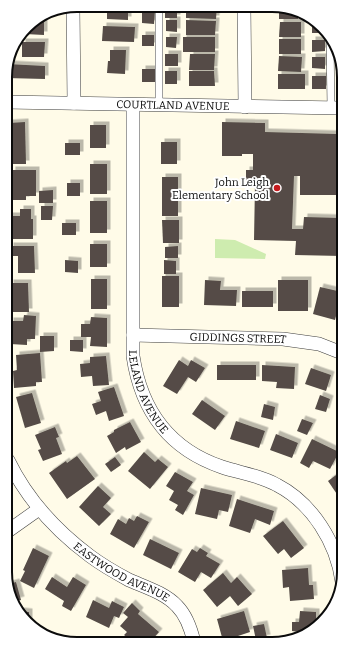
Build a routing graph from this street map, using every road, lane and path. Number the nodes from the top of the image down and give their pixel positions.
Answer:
1 (73, 12) edge
2 (159, 12) edge
3 (244, 12) edge
4 (331, 50) edge
5 (12, 102) edge
6 (74, 103) junction
7 (133, 105) junction
8 (159, 105) junction
9 (245, 107) junction
10 (336, 108) edge
11 (133, 335) junction
12 (337, 350) edge
13 (12, 468) edge
14 (39, 509) junction
15 (12, 529) edge
16 (337, 562) edge
17 (192, 637) edge

1 - 6 street
2 - 8 lane
3 - 9 street
4 - 10 lane
5 - 6 street, COURTLAND AVENUE
6 - 7 street, COURTLAND AVENUE
7 - 8 street, COURTLAND AVENUE
7 - 11 street, LELAND AVENUE
8 - 9 street, COURTLAND AVENUE
9 - 10 street, COURTLAND AVENUE
11 - 12 street, GIDDINGS STREET
11 - 16 street, LELAND AVENUE
13 - 14 street, EASTWOOD AVENUE
14 - 15 street
14 - 17 street, EASTWOOD AVENUE

